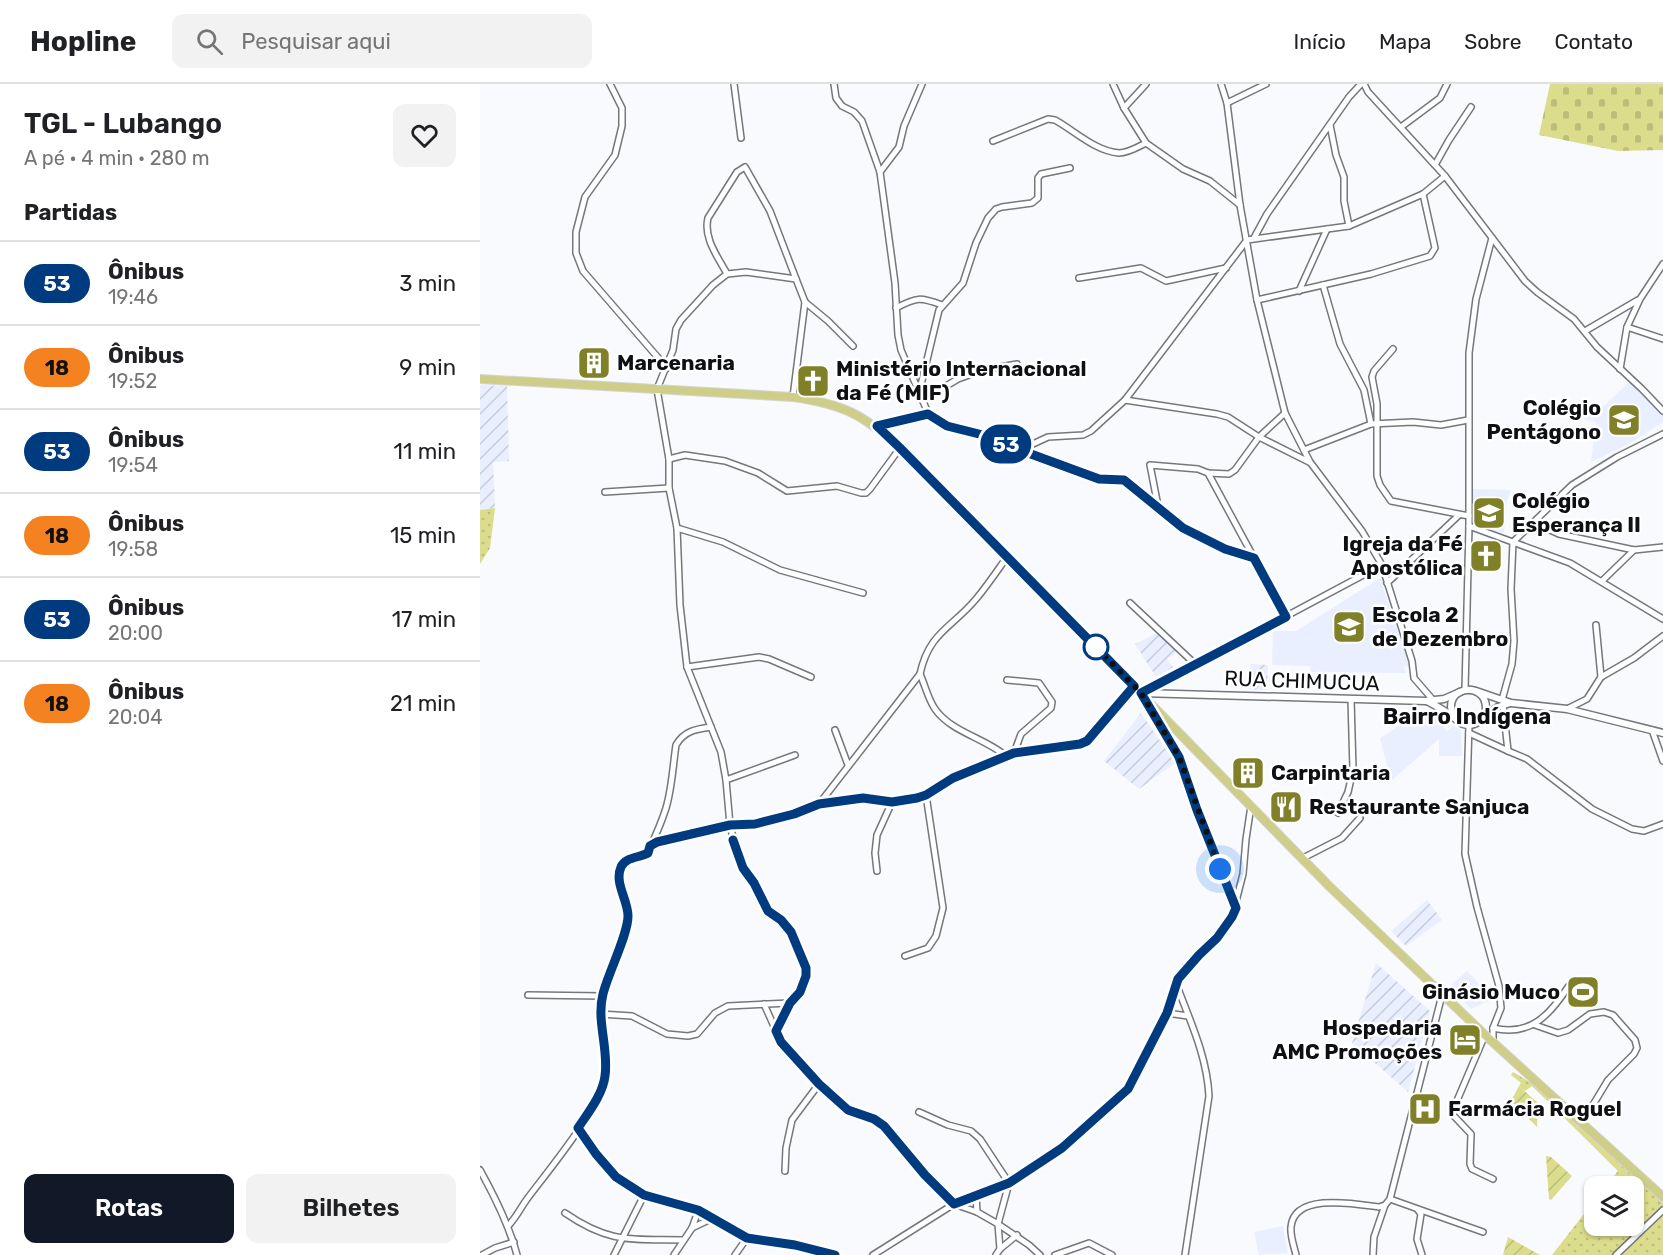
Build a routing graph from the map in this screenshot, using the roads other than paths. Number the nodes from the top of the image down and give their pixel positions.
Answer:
1 (610, 84) edge
2 (734, 84) edge
3 (834, 84) edge
4 (922, 84) edge
5 (1113, 84) edge
6 (1146, 84) edge
7 (1221, 84) edge
8 (1266, 84) edge
9 (1362, 84) edge
10 (1447, 84) edge
11 (1227, 103) junction
12 (1471, 107) dead end
13 (1124, 108) junction
14 (1330, 125) junction
15 (1401, 128) junction
16 (741, 138) dead end
17 (993, 141) dead end
18 (1146, 143) junction
19 (1436, 165) junction
20 (1070, 168) dead end
21 (880, 172) junction
22 (1445, 176) junction
23 (1423, 194) junction
24 (1240, 205) junction
25 (1349, 226) junction
26 (1327, 228) junction
27 (1254, 238) junction
28 (1492, 238) junction
29 (1247, 240) junction
30 (1663, 264) edge
31 (1226, 268) junction
32 (727, 274) junction
33 (1079, 278) dead end
34 (796, 279) junction
35 (1323, 285) junction
36 (1299, 291) junction
37 (1640, 299) junction
38 (1257, 300) junction
39 (805, 302) junction
40 (942, 305) junction
41 (896, 308) junction
42 (1627, 327) junction
43 (1585, 331) junction
44 (1663, 339) edge
45 (854, 346) dead end
46 (1393, 349) dead end
47 (1017, 364) dead end
48 (667, 368) junction
49 (1620, 369) junction
50 (480, 379) edge
51 (657, 389) junction
52 (919, 393) junction
53 (793, 397) junction
54 (922, 400) junction
55 (1125, 400) junction
56 (1663, 411) edge
57 (1285, 413) junction
58 (928, 414) junction
59 (1468, 420) junction
60 (1373, 423) junction
61 (877, 426) junction
62 (1663, 434) edge
63 (1259, 437) junction
64 (900, 448) junction
65 (1020, 450) junction
66 (1304, 450) junction
67 (669, 459) junction
68 (1310, 462) junction
69 (1208, 474) junction
70 (669, 488) junction
71 (605, 492) dead end
72 (1158, 507) junction
73 (1459, 515) junction
74 (1469, 516) junction
75 (1535, 523) junction
76 (1469, 526) junction
77 (677, 528) junction
78 (1513, 542) junction
79 (1663, 547) edge
80 (1634, 550) junction
81 (1007, 557) junction
82 (1254, 558) junction
83 (1382, 565) junction
84 (1602, 581) junction
85 (1387, 583) junction
86 (863, 592) dead end
87 (1130, 603) dead end
88 (1286, 617) junction
89 (1663, 619) edge
90 (1596, 625) dead end
91 (1663, 636) edge
92 (1195, 664) junction
93 (687, 667) junction
94 (920, 674) junction
95 (811, 677) dead end
96 (1601, 677) junction
97 (1007, 680) dead end
98 (1134, 686) junction
99 (1462, 691) junction
100 (1476, 691) junction
101 (1141, 693) junction
102 (1352, 699) junction
103 (1429, 701) junction
104 (1503, 703) junction
105 (1567, 709) junction
106 (1484, 716) junction
107 (1454, 717) junction
108 (1469, 725) junction
109 (711, 727) junction
110 (835, 730) dead end
111 (1652, 730) junction
112 (1469, 733) junction
113 (1663, 733) edge
114 (1508, 751) junction
115 (1014, 753) junction
116 (795, 755) dead end
117 (1006, 756) junction
118 (1663, 761) edge
119 (848, 765) junction
120 (726, 780) junction
121 (926, 795) junction
122 (892, 802) junction
123 (819, 804) junction
124 (1251, 806) junction
125 (1338, 813) dead end
126 (1360, 818) dead end
127 (1663, 824) edge
128 (730, 825) junction
129 (650, 846) junction
130 (1303, 858) junction
131 (877, 871) dead end
132 (1236, 908) junction
133 (905, 956) dead end
134 (1178, 986) junction
135 (1568, 987) dead end
136 (528, 995) dead end
137 (1442, 995) junction
138 (602, 996) junction
139 (790, 1003) junction
140 (764, 1004) junction
141 (1167, 1013) junction
142 (600, 1014) junction
143 (1188, 1016) junction
144 (1535, 1025) junction
145 (1493, 1028) junction
146 (776, 1031) junction
147 (1485, 1035) junction
148 (1493, 1042) junction
149 (819, 1084) junction
150 (919, 1112) dead end
151 (1582, 1123) junction
152 (578, 1128) junction
153 (480, 1170) edge
154 (785, 1171) dead end
155 (1493, 1179) dead end
156 (1009, 1183) junction
157 (644, 1195) junction
158 (976, 1195) junction
159 (1663, 1197) edge
160 (1390, 1199) junction
161 (954, 1204) junction
162 (1385, 1205) junction
163 (1418, 1209) junction
164 (698, 1210) junction
165 (1663, 1210) edge
166 (977, 1212) junction
167 (565, 1213) dead end
168 (713, 1218) junction
169 (999, 1224) junction
170 (509, 1225) junction
171 (692, 1228) junction
172 (1483, 1232) dead end
173 (1017, 1235) junction
174 (747, 1238) junction
175 (622, 1239) junction
176 (683, 1240) junction
177 (514, 1242) junction
178 (1000, 1249) junction
179 (482, 1255) edge
180 (517, 1255) edge
181 (614, 1255) edge
182 (674, 1255) edge
183 (735, 1255) edge
184 (835, 1255) edge
185 (873, 1255) edge
186 (996, 1255) edge
187 (1040, 1255) edge
188 (1055, 1255) edge
189 (1112, 1255) edge
190 (1185, 1255) edge
191 (1296, 1255) edge
192 (1373, 1255) edge
193 (1422, 1255) edge
194 (1616, 1255) edge

1 - 48 street
2 - 16 street
3 - 21 street
4 - 21 street
5 - 13 street
6 - 13 street
7 - 11 street
8 - 11 street
9 - 14 street
9 - 15 street
10 - 15 street
11 - 24 street
12 - 19 street
13 - 18 street
14 - 25 street
14 - 27 street
15 - 19 street
17 - 18 street
18 - 24 street
19 - 22 street
20 - 40 street
21 - 41 street
22 - 23 street
22 - 28 street
23 - 25 street
23 - 35 street
24 - 29 street
25 - 26 street
26 - 27 street
26 - 36 street
27 - 29 street
28 - 43 street
28 - 59 street
29 - 31 street
29 - 38 street
30 - 37 street
31 - 33 street
31 - 55 street
32 - 34 street
32 - 34 street
32 - 48 street
34 - 39 street
35 - 36 street
35 - 60 street
36 - 38 street
37 - 42 street
37 - 43 street
38 - 57 street
39 - 45 street
39 - 53 street
40 - 41 street
40 - 52 street
41 - 52 street
42 - 44 street
42 - 49 street
43 - 49 street
46 - 60 street
47 - 54 street
48 - 51 street
49 - 56 street
50 - 51 main road
51 - 53 main road
51 - 67 street
52 - 54 street
53 - 61 main road
54 - 58 street
55 - 63 street
55 - 65 street
57 - 63 street
57 - 66 street
58 - 61 street
58 - 65 street
59 - 60 street
59 - 74 street
60 - 66 street
60 - 73 street
61 - 64 main road
62 - 75 street
63 - 68 street
63 - 69 street
64 - 67 street
64 - 81 main road
65 - 72 street
66 - 68 street
67 - 70 street
68 - 83 street
69 - 72 street
69 - 82 street
70 - 71 street
70 - 77 street
72 - 82 street
73 - 74 street
73 - 85 street
74 - 76 street
75 - 78 street
75 - 80 street
76 - 78 street
76 - 99 street
77 - 86 street
77 - 93 street
78 - 84 street
78 - 104 street
79 - 80 street
80 - 84 street
81 - 94 street
81 - 98 main road
82 - 88 street
83 - 85 street
83 - 88 street
84 - 89 street
85 - 103 street
87 - 92 street
88 - 92 street
90 - 96 street
91 - 96 street
92 - 101 street
93 - 95 street
93 - 109 street
94 - 117 street
94 - 119 street
96 - 105 street
97 - 115 street
98 - 101 main road
98 - 115 street
99 - 100 street, RUA CHIMUCUA
99 - 103 street, RUA CHIMUCUA
99 - 107 street
100 - 104 street, RUA CHIMUCUA
100 - 106 street
101 - 102 street, RUA CHIMUCUA
101 - 124 main road
101 - 132 street
102 - 103 street, RUA CHIMUCUA
102 - 125 street
103 - 107 street, RUA CHIMUCUA
104 - 105 street, RUA CHIMUCUA
104 - 106 street
104 - 114 street
105 - 111 street, RUA CHIMUCUA
106 - 108 street
107 - 108 street, RUA CHIMUCUA
108 - 112 street
109 - 120 street
109 - 129 street
110 - 119 street
111 - 113 street, RUA CHIMUCUA
111 - 118 street
112 - 114 street
112 - 145 street
114 - 127 street
115 - 117 street
116 - 120 street
117 - 121 street
119 - 123 street
120 - 128 street
121 - 122 street
121 - 133 street
122 - 123 street
122 - 131 street
123 - 128 street
124 - 130 main road
124 - 132 street
126 - 130 street
128 - 129 street
128 - 139 street
129 - 138 street
130 - 137 main road
132 - 134 street
134 - 141 street
134 - 143 street
135 - 144 street
136 - 138 street
137 - 147 main road
137 - 160 street
138 - 142 street
139 - 140 street
139 - 146 street
140 - 142 street
140 - 146 street
141 - 143 street
141 - 156 street
142 - 152 street
143 - 190 street
144 - 145 street
144 - 151 street
145 - 148 street
146 - 149 street
147 - 148 main road
147 - 155 street
148 - 151 main road
149 - 154 street
149 - 161 street
150 - 156 street
151 - 159 main road
152 - 157 street
152 - 170 street
153 - 170 street
156 - 158 street
156 - 169 street
157 - 164 street
157 - 175 street
158 - 161 street
158 - 166 street
160 - 162 street
160 - 163 street
161 - 166 street
161 - 185 street
162 - 191 street
162 - 192 street
163 - 172 street
163 - 193 street
164 - 168 street
164 - 171 street
165 - 194 street
166 - 169 street
167 - 175 street
168 - 171 street
168 - 174 street
169 - 173 street
169 - 178 street
170 - 177 street
171 - 176 street
173 - 178 street
173 - 187 street
174 - 183 street
174 - 184 street
175 - 176 street
175 - 181 street
176 - 182 street
177 - 179 street
177 - 180 street
178 - 186 street
188 - 189 street

